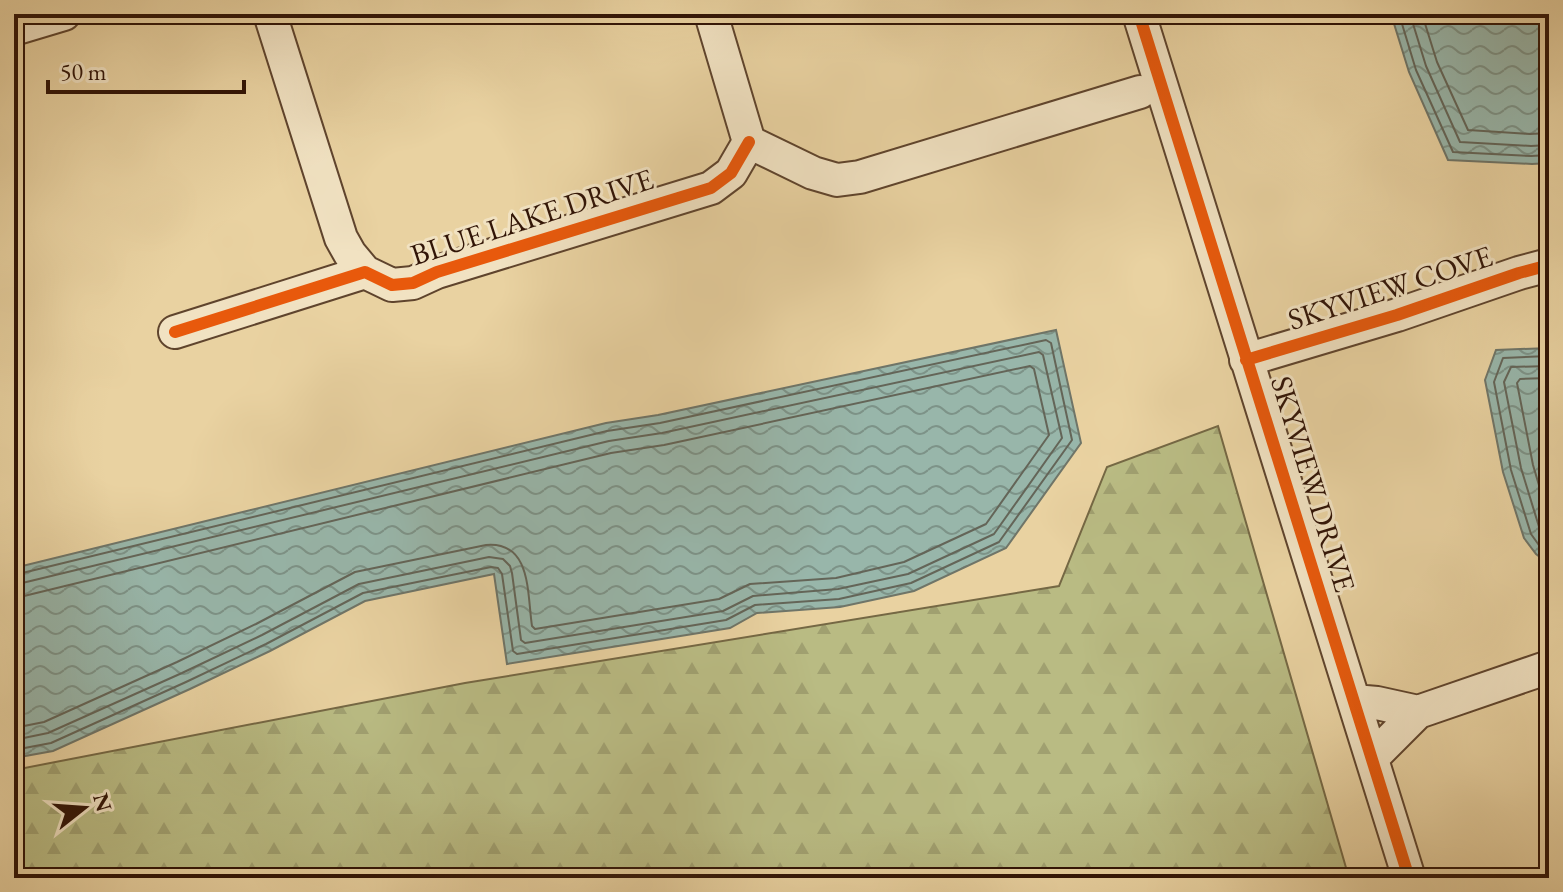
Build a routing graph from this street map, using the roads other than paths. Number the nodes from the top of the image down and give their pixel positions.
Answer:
1 (270, 14) edge
2 (711, 14) edge
3 (1139, 14) edge
4 (58, 15) edge
5 (14, 29) edge
6 (1140, 92) dead end
7 (749, 142) junction
8 (1549, 265) edge
9 (365, 272) junction
10 (175, 332) dead end
11 (1246, 360) junction
12 (1549, 667) edge
13 (1354, 701) junction
14 (1418, 712) junction
15 (1372, 758) junction
16 (1409, 878) edge

1 - 9 street
2 - 7 street
3 - 11 street, SKYVIEW DRIVE
4 - 5 street
6 - 7 street
7 - 9 street, BLUE LAKE DRIVE
8 - 11 street, SKYVIEW COVE
9 - 10 street
11 - 13 street, SKYVIEW DRIVE
12 - 14 street
13 - 14 street
13 - 15 street, SKYVIEW DRIVE
14 - 15 street
15 - 16 street, SKYVIEW DRIVE

